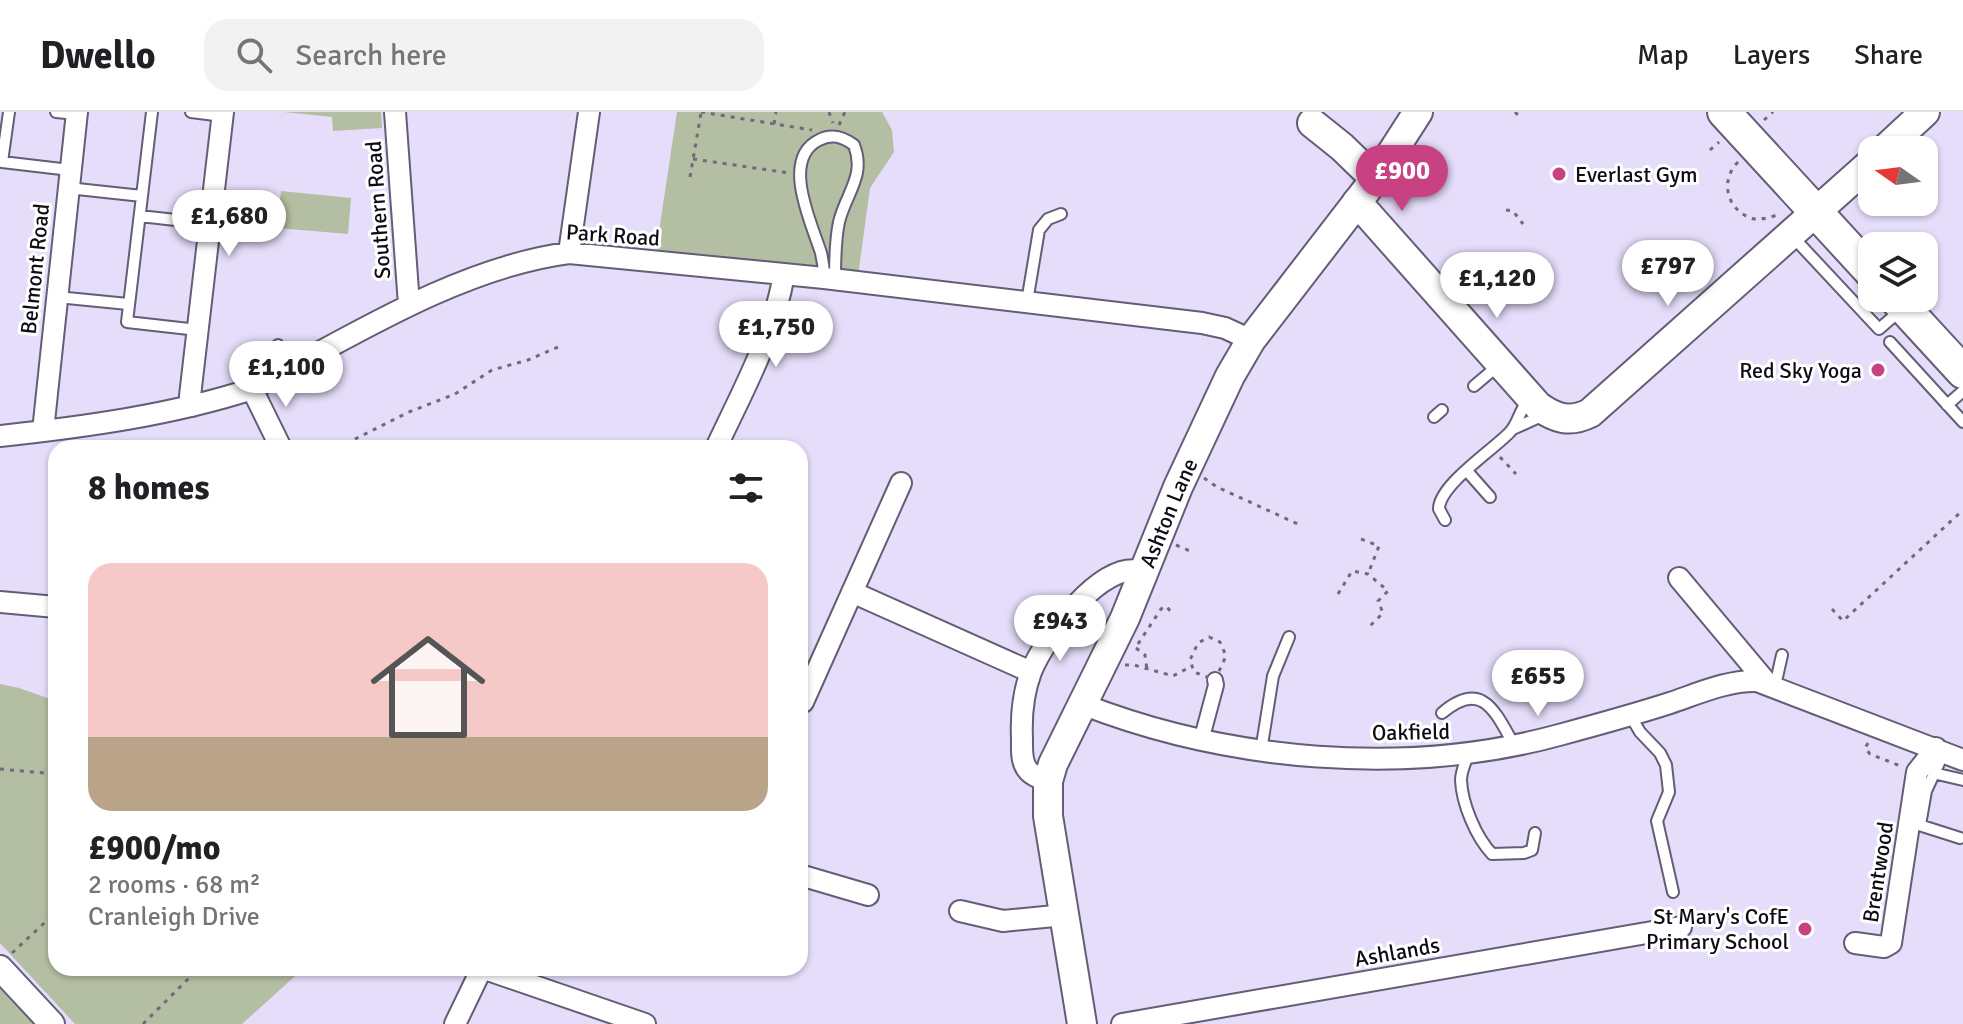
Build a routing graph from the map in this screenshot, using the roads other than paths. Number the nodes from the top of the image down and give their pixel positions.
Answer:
1 (9, 112) edge
2 (56, 112) edge
3 (152, 112) edge
4 (191, 112) edge
5 (395, 112) edge
6 (589, 112) edge
7 (1418, 112) edge
8 (1724, 112) edge
9 (1925, 112) edge
10 (77, 113) edge
11 (223, 114) edge
12 (1306, 118) edge
13 (1899, 136) edge
14 (1858, 172) edge
15 (69, 179) junction
16 (1375, 179) junction
17 (142, 196) junction
18 (1357, 202) junction
19 (1061, 214) dead end
20 (140, 216) junction
21 (1796, 219) junction
22 (211, 224) junction
23 (569, 253) junction
24 (1858, 263) edge
25 (784, 274) junction
26 (830, 278) junction
27 (57, 297) junction
28 (1858, 301) edge
29 (1027, 302) junction
30 (128, 304) junction
31 (409, 305) junction
32 (1866, 312) edge
33 (1892, 312) edge
34 (1907, 312) edge
35 (198, 330) junction
36 (1251, 340) junction
37 (1890, 342) dead end
38 (278, 345) dead end
39 (1501, 363) junction
40 (1963, 372) edge
41 (278, 375) junction
42 (1474, 386) dead end
43 (252, 389) junction
44 (1963, 391) edge
45 (1947, 405) junction
46 (192, 406) junction
47 (1545, 410) junction
48 (1963, 422) edge
49 (1512, 430) junction
50 (43, 431) junction
51 (0, 436) edge
52 (277, 440) edge
53 (720, 440) edge
54 (1467, 471) junction
55 (901, 483) dead end
56 (1490, 497) dead end
57 (1445, 520) dead end
58 (1143, 572) junction
59 (1679, 578) dead end
60 (852, 592) junction
61 (0, 602) edge
62 (48, 606) edge
63 (1289, 637) dead end
64 (1782, 655) dead end
65 (1031, 672) junction
66 (1215, 680) road end
67 (1771, 684) junction
68 (808, 691) edge
69 (1082, 704) junction
70 (1442, 713) dead end
71 (1630, 715) junction
72 (1201, 741) junction
73 (1515, 747) junction
74 (1261, 751) junction
75 (1948, 753) edge
76 (1468, 755) junction
77 (1925, 773) junction
78 (1963, 780) edge
79 (1048, 781) junction
80 (1915, 824) junction
81 (1535, 833) dead end
82 (1960, 838) dead end
83 (808, 877) edge
84 (1673, 892) dead end
85 (868, 895) dead end
86 (960, 911) dead end
87 (1065, 915) junction
88 (1681, 927) dead end
89 (1855, 943) dead end
90 (5, 961) edge
91 (479, 976) edge
92 (505, 976) edge
93 (458, 1023) edge
94 (52, 1024) edge
95 (645, 1024) edge
96 (1082, 1024) edge
97 (1122, 1024) edge

1 - 15 lane
2 - 10 lane
3 - 17 lane
4 - 11 lane
5 - 31 street, Southern Road
6 - 23 street
7 - 16 main road, Ashton Lane
8 - 21 highway
9 - 13 main road
10 - 15 street, Belmont Road
11 - 22 street
12 - 16 main road
14 - 21 main road
15 - 17 lane
15 - 27 street, Belmont Road
16 - 18 main road, Ashton Lane
17 - 20 lane
18 - 36 main road, Ashton Lane
18 - 39 main road
19 - 29 lane
20 - 22 lane
20 - 30 lane
21 - 24 highway
21 - 28 lane
21 - 47 main road
22 - 35 street
23 - 25 street, Park Road
23 - 31 street, Park Road
25 - 26 street, Park Road
25 - 53 street
26 - 26 lane
26 - 29 street, Park Road
27 - 30 lane
27 - 50 street, Belmont Road
29 - 36 street, Park Road
30 - 35 lane
31 - 41 street, Park Road
32 - 33 lane
34 - 40 highway
35 - 46 street
36 - 58 main road, Ashton Lane
37 - 45 lane
38 - 41 lane
39 - 42 lane
39 - 47 main road
41 - 43 street, Park Road
43 - 46 street, Park Road
43 - 52 street
44 - 45 lane
45 - 48 lane
46 - 50 street, Park Road
47 - 49 lane
47 - 49 lane
49 - 54 lane
50 - 51 street, Park Road
54 - 56 lane
54 - 57 lane
55 - 60 street
58 - 65 street
58 - 69 main road, Ashton Lane
59 - 67 street
60 - 65 street
60 - 68 street
61 - 62 street
63 - 74 lane
64 - 67 lane
65 - 79 street
66 - 72 street
67 - 71 street, Oakfield
67 - 75 street, Oakfield
69 - 72 street, Oakfield
69 - 79 main road, Ashton Lane
70 - 73 lane
71 - 73 street, Oakfield
71 - 84 lane
72 - 74 street, Oakfield
73 - 76 street, Oakfield
74 - 76 street, Oakfield
75 - 77 street
76 - 81 lane
77 - 78 lane
77 - 80 street, Brentwood
79 - 87 main road, Ashton Lane
80 - 82 lane
80 - 89 street, Brentwood
83 - 85 street
86 - 87 street
87 - 96 main road, Ashton Lane
88 - 97 street, Ashlands
90 - 94 street
91 - 93 street
92 - 95 street

